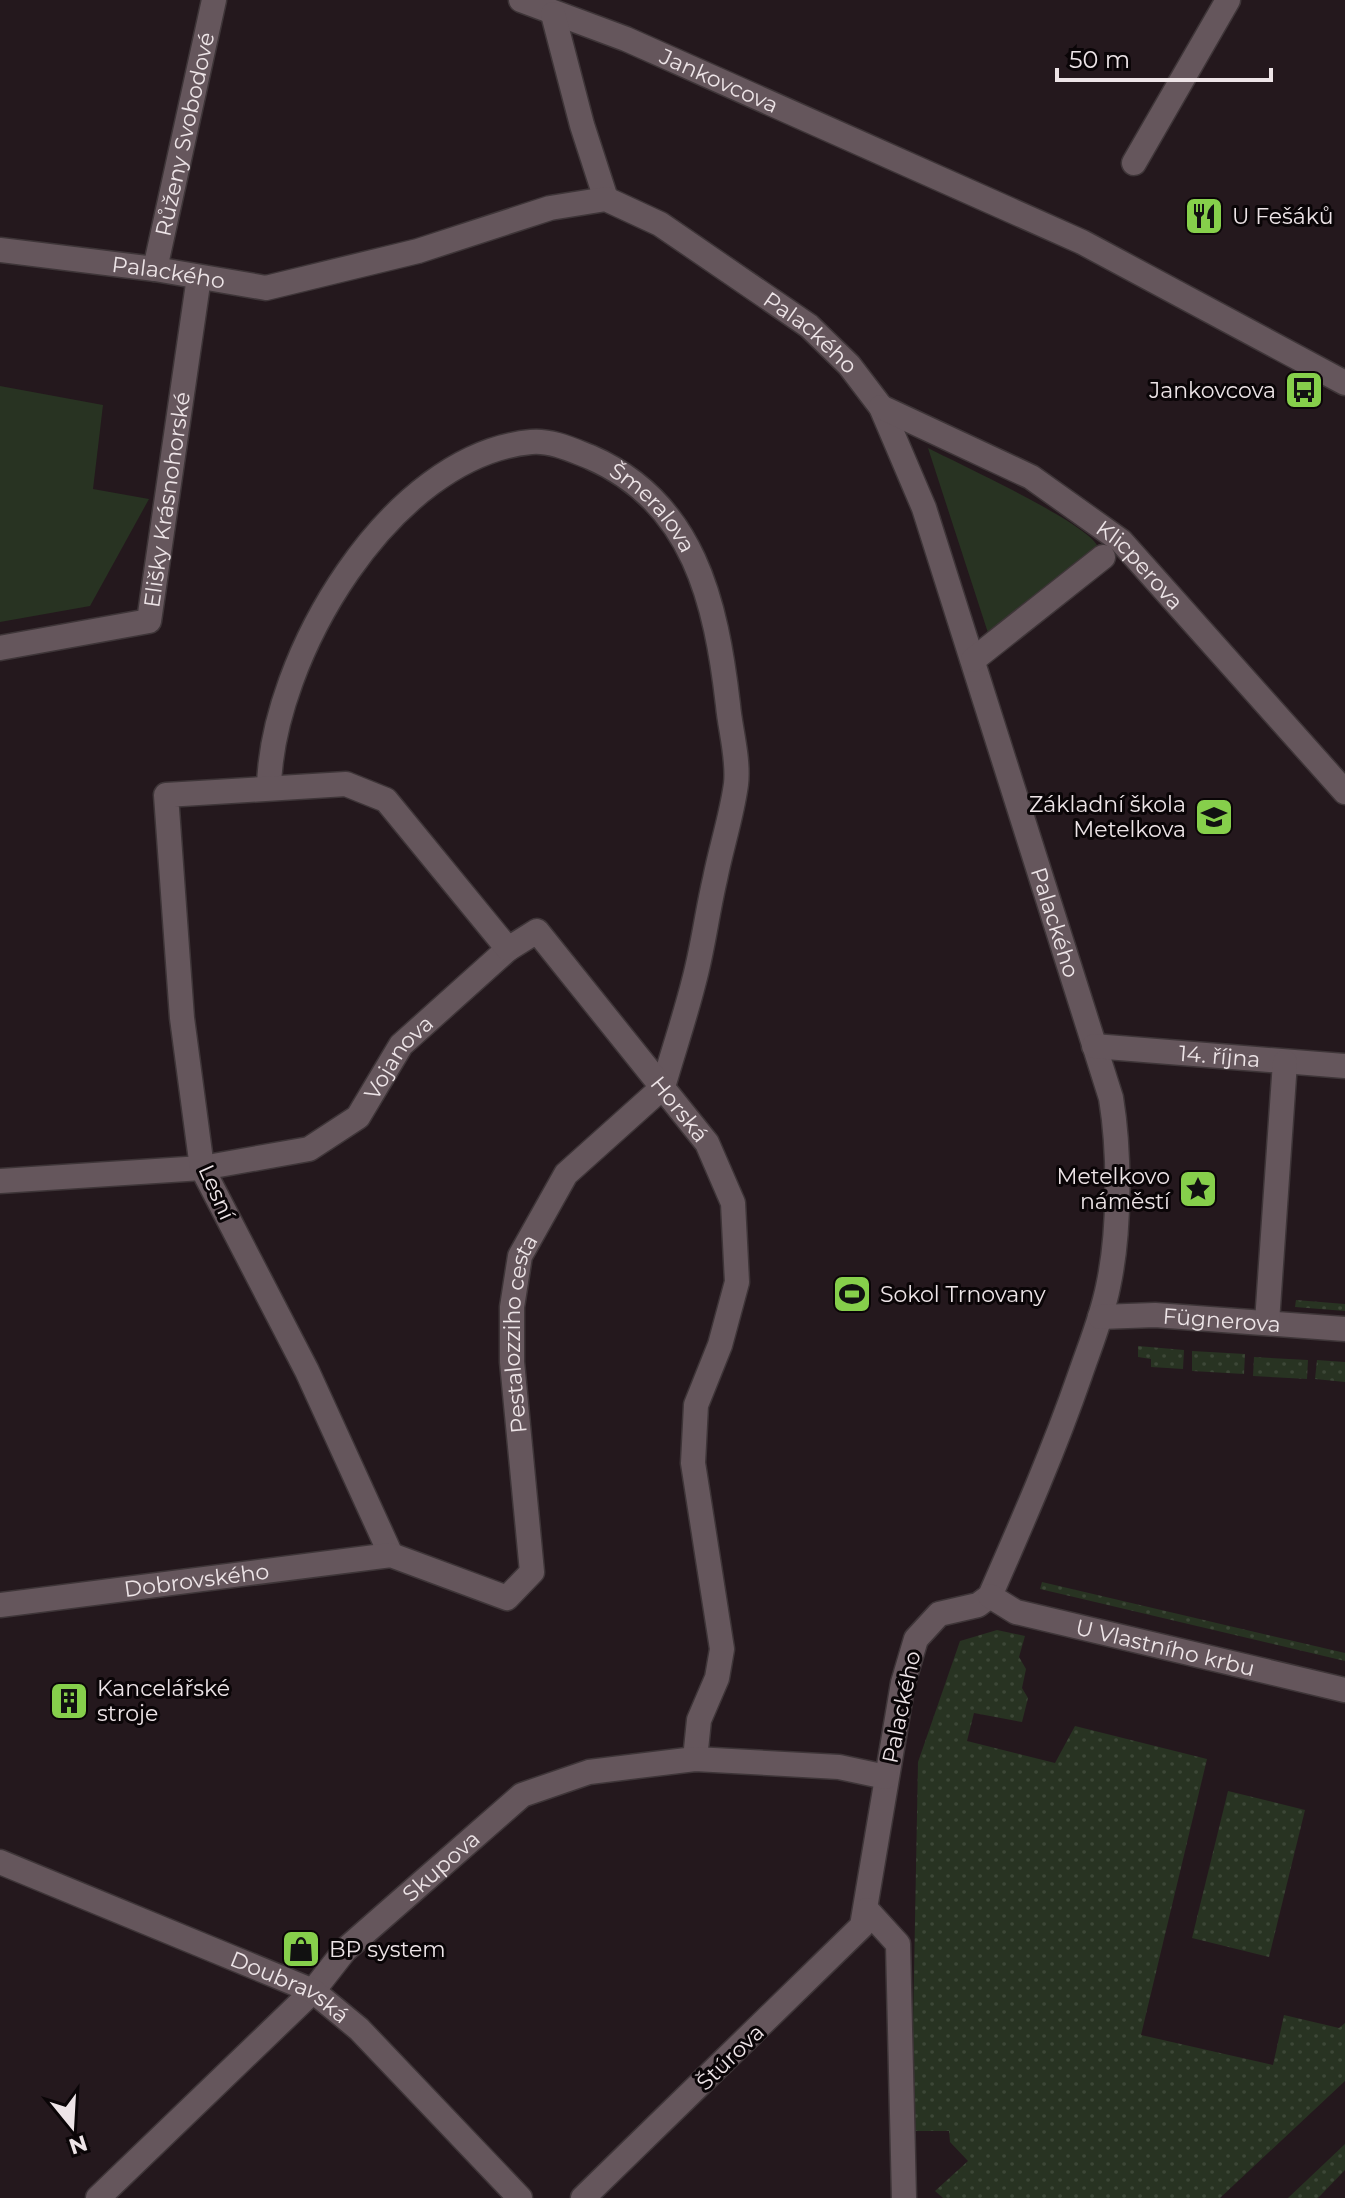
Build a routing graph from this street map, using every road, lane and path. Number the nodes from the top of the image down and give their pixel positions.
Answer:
1 (214, 0) edge
2 (521, 0) edge
3 (1228, 0) edge
4 (553, 14) junction
5 (1134, 163) dead end
6 (606, 199) junction
7 (0, 250) edge
8 (155, 269) junction
9 (199, 277) junction
10 (1345, 383) edge
11 (881, 407) junction
12 (1103, 557) dead end
13 (0, 648) edge
14 (973, 660) junction
15 (269, 788) junction
16 (1344, 788) edge
17 (508, 949) junction
18 (1094, 1046) junction
19 (1285, 1062) junction
20 (1345, 1066) edge
21 (663, 1087) junction
22 (202, 1168) junction
23 (0, 1181) edge
24 (1100, 1317) junction
25 (1267, 1322) junction
26 (1345, 1329) edge
27 (391, 1555) junction
28 (990, 1596) junction
29 (0, 1605) edge
30 (1345, 1690) edge
31 (695, 1759) junction
32 (886, 1777) junction
33 (0, 1862) edge
34 (867, 1910) junction
35 (313, 1991) junction
36 (98, 2198) edge
37 (520, 2198) edge
38 (583, 2198) edge
39 (904, 2198) edge

1 - 8 street, Růženy Svobodové
2 - 4 street, Jankovcova
3 - 5 street
4 - 6 street
4 - 10 street, Jankovcova
6 - 9 street, Palackého
6 - 11 street, Palackého
7 - 8 street, Palackého
8 - 9 street, Palackého
9 - 13 street, Elišky Krásnohorské
11 - 14 street, Palackého
11 - 16 street, Klicperova
12 - 14 street
14 - 18 street, Palackého
15 - 17 street
15 - 21 street, Šmeralova
15 - 22 street, Lesní
17 - 21 street, Horská
17 - 22 street, Vojanova
18 - 19 street, 14. října
18 - 24 street, Palackého
19 - 20 street, 14. října
19 - 25 street
21 - 27 street, Pestalozziho cesta
21 - 31 street, Horská
22 - 23 street, Vojanova
22 - 27 street, Lesní
24 - 25 street, Fügnerova
24 - 28 street, Palackého
25 - 26 street, Fügnerova
27 - 29 street, Dobrovského
28 - 30 street, U Vlastního krbu
28 - 32 street, Palackého
31 - 32 street, Skupova
31 - 35 street, Skupova
32 - 34 street, Palackého
33 - 35 street, Doubravská
34 - 38 street, Štúrova
34 - 39 street
35 - 36 street, Skupova
35 - 37 street, Doubravská

